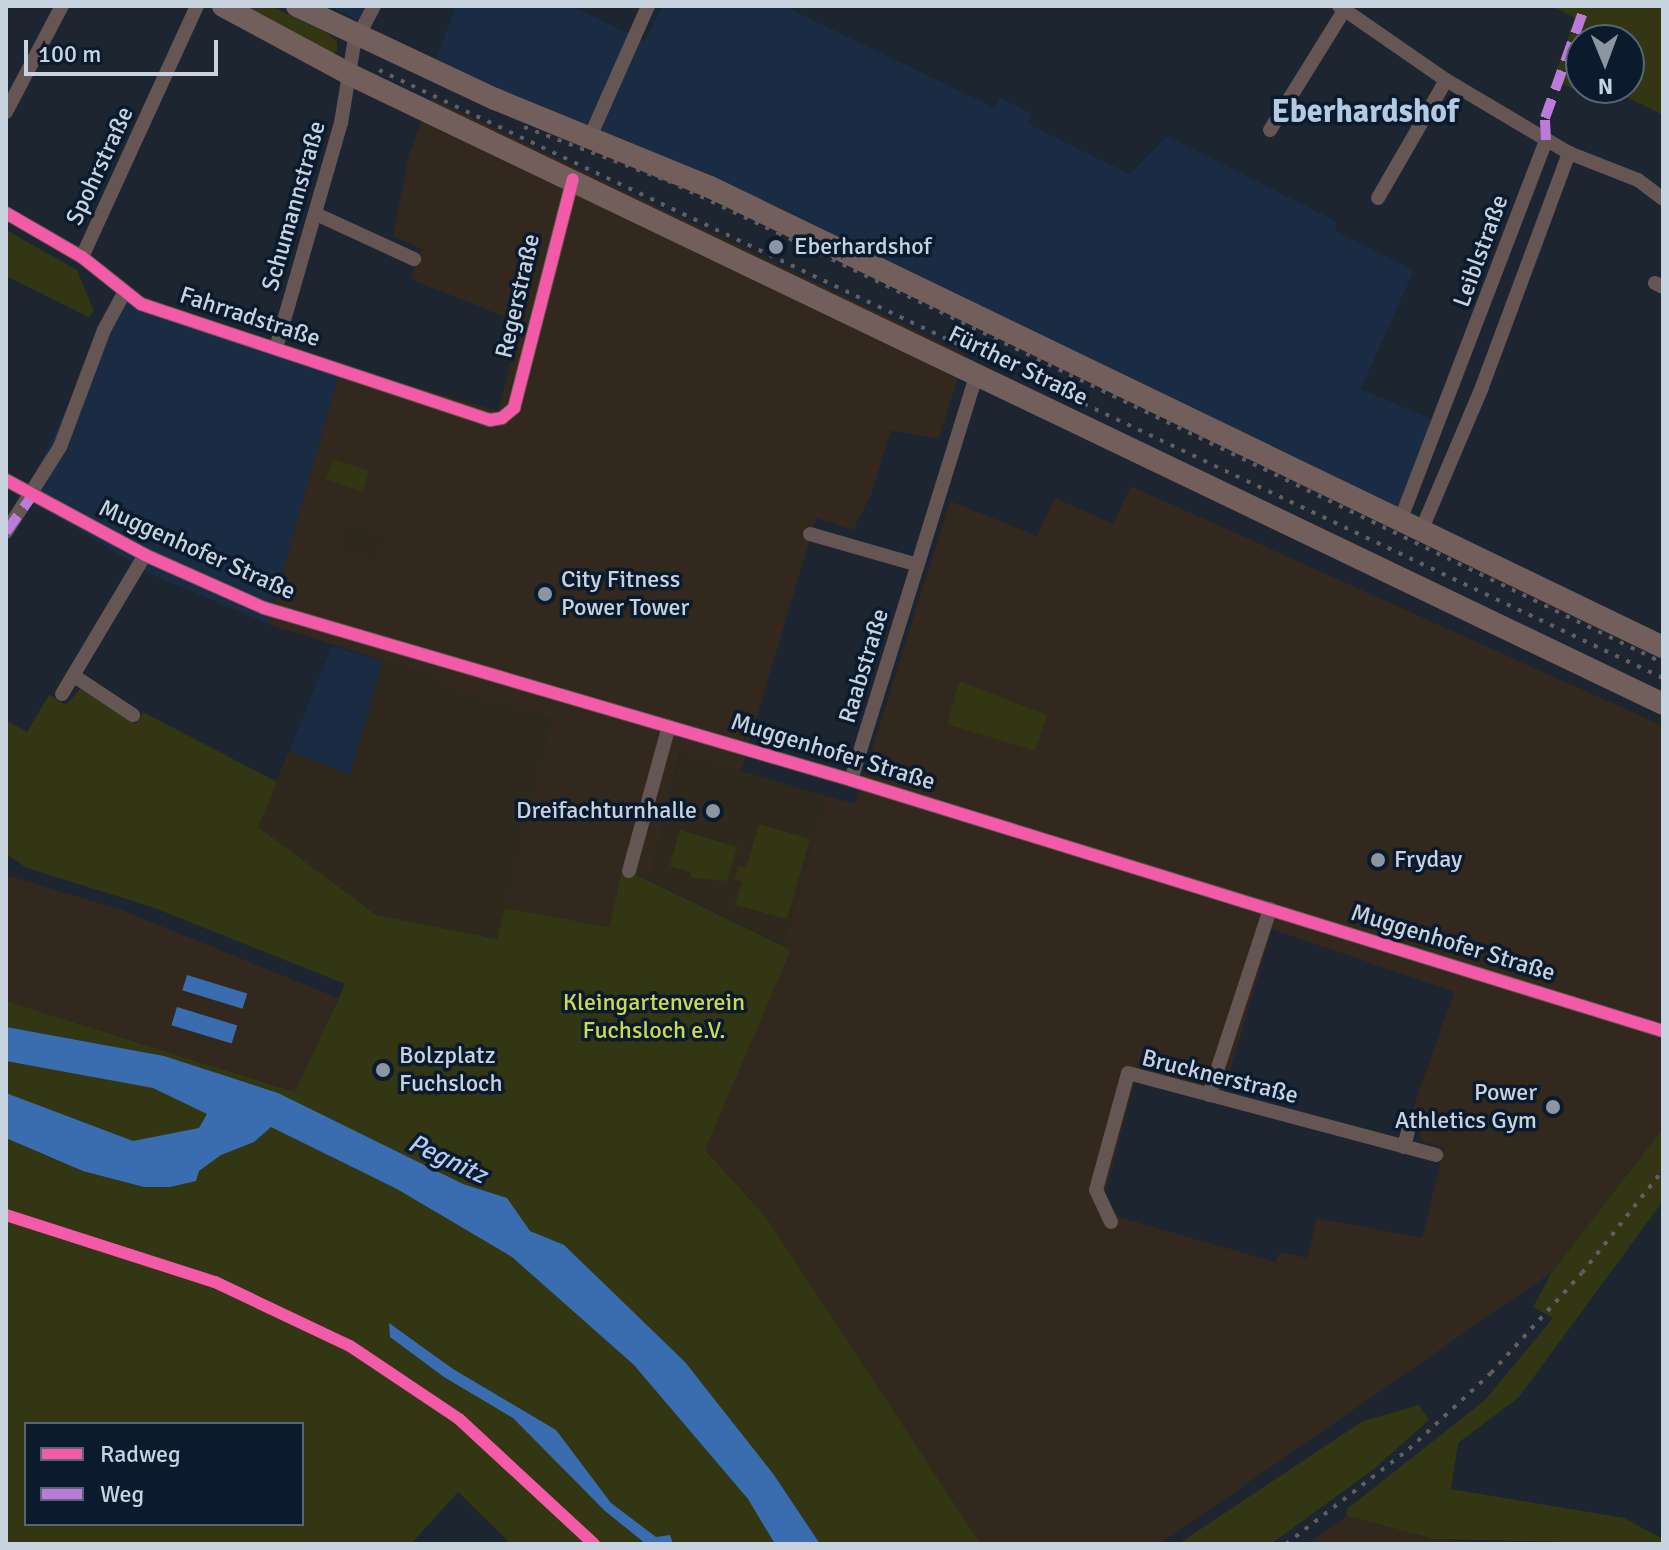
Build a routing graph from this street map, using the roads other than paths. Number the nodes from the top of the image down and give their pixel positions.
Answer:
1 (62, 6) edge
2 (197, 6) edge
3 (223, 6) edge
4 (297, 6) edge
5 (374, 6) edge
6 (648, 6) edge
7 (1343, 7) edge
8 (357, 34) junction
9 (351, 75) junction
10 (1446, 80) junction
11 (6, 112) edge
12 (1270, 130) dead end
13 (590, 137) junction
14 (1546, 140) junction
15 (1569, 153) junction
16 (573, 179) junction
17 (1378, 198) dead end
18 (1663, 199) edge
19 (6, 213) edge
20 (316, 214) junction
21 (82, 257) junction
22 (414, 259) dead end
23 (125, 291) junction
24 (276, 348) junction
25 (976, 375) junction
26 (1458, 378) junction
27 (1482, 387) junction
28 (502, 418) joint
29 (6, 480) edge
30 (1413, 491) junction
31 (32, 496) junction
32 (1433, 500) junction
33 (1400, 521) junction
34 (1421, 531) junction
35 (6, 532) edge
36 (810, 534) dead end
37 (145, 555) junction
38 (918, 565) junction
39 (1663, 647) edge
40 (74, 676) junction
41 (62, 694) dead end
42 (1663, 704) edge
43 (133, 715) dead end
44 (669, 726) junction
45 (851, 780) junction
46 (629, 871) dead end
47 (1270, 909) junction
48 (1663, 1031) edge
49 (1209, 1095) junction
50 (1411, 1118) dead end
51 (1404, 1147) junction
52 (1436, 1155) dead end
53 (1111, 1222) dead end

1 - 11 street
2 - 21 street, Spohrstraße
3 - 9 main road, Fürther Straße
4 - 8 main road, Fürther Straße
5 - 8 street
6 - 13 street
7 - 10 street
7 - 12 street
8 - 9 street
8 - 13 main road, Fürther Straße
9 - 16 main road, Fürther Straße
9 - 20 street, Schumannstraße
10 - 14 street
10 - 17 street
13 - 33 main road, Fürther Straße
14 - 15 street
14 - 26 street, Leiblstraße
15 - 18 street
15 - 27 street, Leiblstraße
16 - 25 main road, Fürther Straße
16 - 28 street, Regerstraße
19 - 21 street, Fahrradstraße
20 - 22 street
20 - 24 street, Schumannstraße
21 - 23 street, Fahrradstraße
23 - 24 street, Fahrradstraße
23 - 31 street
24 - 28 street, Fahrradstraße
25 - 38 street, Raabstraße
25 - 42 main road, Fürther Straße
26 - 27 street
26 - 30 street, Leiblstraße
27 - 32 street, Leiblstraße
29 - 31 street, Muggenhofer Straße
30 - 32 street
30 - 33 street, Leiblstraße
31 - 35 street
31 - 37 street, Muggenhofer Straße
32 - 34 street, Leiblstraße
33 - 34 main road, Fürther Straße
34 - 39 main road, Fürther Straße
36 - 38 street
37 - 40 street
37 - 44 street, Muggenhofer Straße
38 - 45 street, Raabstraße
40 - 41 street
40 - 43 street
44 - 45 street, Muggenhofer Straße
44 - 46 street
45 - 47 street, Muggenhofer Straße
47 - 48 street, Muggenhofer Straße
47 - 49 street
49 - 51 street, Brucknerstraße
49 - 53 street, Brucknerstraße
50 - 51 street
51 - 52 street, Brucknerstraße

